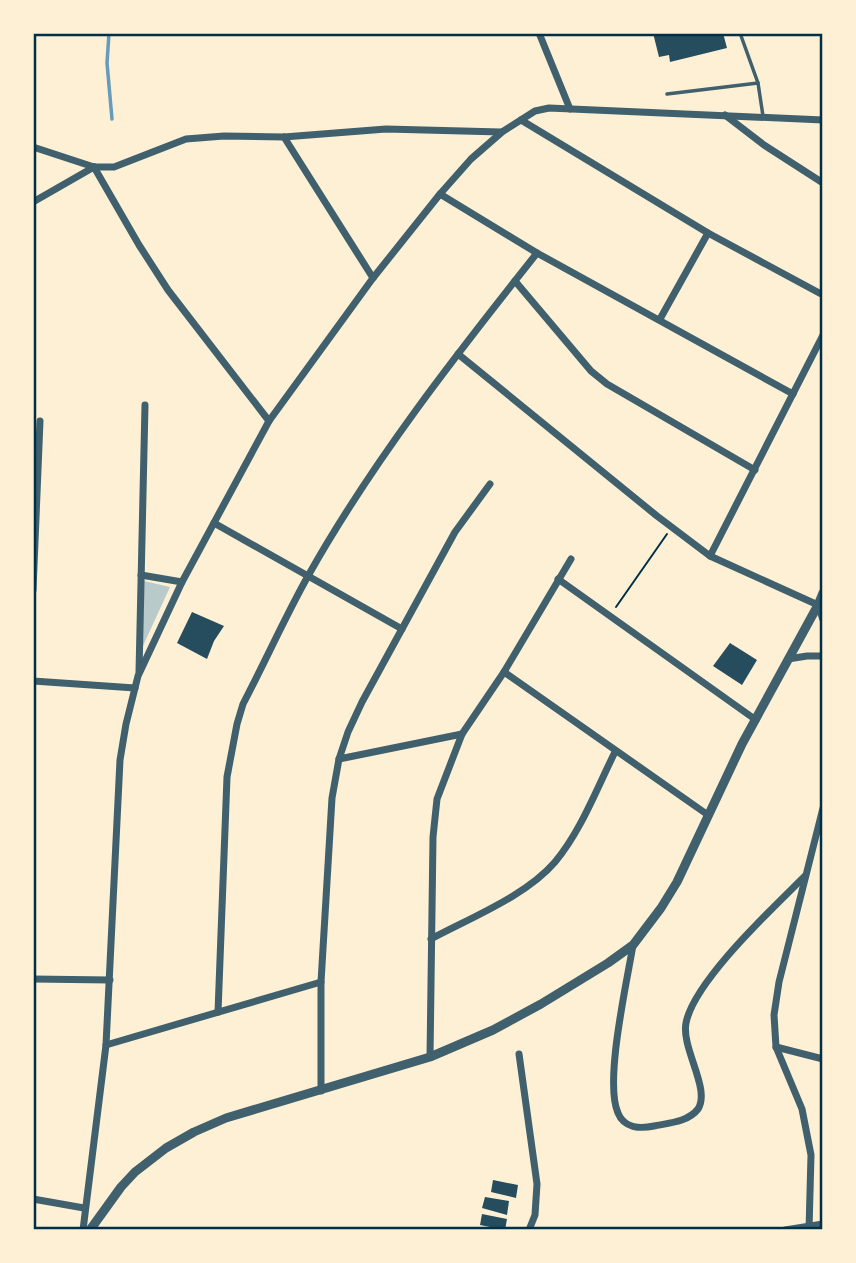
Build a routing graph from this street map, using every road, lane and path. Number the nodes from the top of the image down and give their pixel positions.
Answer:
1 (539, 33) edge
2 (740, 33) edge
3 (758, 83) junction
4 (667, 94) dead end
5 (570, 109) junction
6 (725, 114) junction
7 (764, 116) junction
8 (521, 120) junction
9 (823, 120) edge
10 (502, 132) junction
11 (284, 137) junction
12 (33, 147) edge
13 (94, 167) junction
14 (823, 183) edge
15 (440, 194) junction
16 (33, 202) edge
17 (708, 233) junction
18 (537, 253) junction
19 (373, 278) junction
20 (515, 281) junction
21 (823, 295) edge
22 (660, 319) junction
23 (823, 335) edge
24 (458, 354) junction
25 (793, 394) junction
26 (145, 405) dead end
27 (40, 421) dead end
28 (269, 421) junction
29 (755, 470) junction
30 (490, 484) dead end
31 (214, 523) junction
32 (672, 528) junction
33 (710, 556) junction
34 (571, 559) dead end
35 (142, 575) junction
36 (309, 576) junction
37 (558, 579) junction
38 (182, 582) junction
39 (33, 590) edge
40 (823, 593) edge
41 (818, 605) junction
42 (611, 615) junction
43 (823, 620) edge
44 (402, 629) junction
45 (823, 656) edge
46 (788, 659) junction
47 (504, 672) junction
48 (138, 676) junction
49 (33, 681) edge
50 (135, 688) junction
51 (756, 720) junction
52 (462, 734) junction
53 (615, 752) junction
54 (339, 759) junction
55 (823, 808) edge
56 (708, 816) junction
57 (816, 839) junction
58 (823, 848) edge
59 (805, 876) junction
60 (431, 939) junction
61 (633, 945) junction
62 (33, 979) edge
63 (110, 981) junction
64 (321, 982) junction
65 (218, 1012) junction
66 (106, 1045) junction
67 (776, 1047) junction
68 (519, 1054) dead end
69 (430, 1057) junction
70 (823, 1059) edge
71 (321, 1091) junction
72 (33, 1199) edge
73 (84, 1208) junction
74 (823, 1224) edge
75 (809, 1228) edge
76 (83, 1230) edge
77 (90, 1230) edge
78 (529, 1230) edge
79 (785, 1230) edge

1 - 5 street
2 - 3 lane
3 - 4 lane
3 - 7 lane
5 - 6 street
5 - 8 street
6 - 7 street
6 - 14 street
7 - 9 street
8 - 10 street
8 - 17 street
10 - 11 street
10 - 15 street
11 - 13 street
11 - 19 street
12 - 13 street
13 - 16 street
13 - 28 street
15 - 18 street
15 - 19 street
17 - 21 street
17 - 22 street
18 - 20 street
18 - 22 street
19 - 28 street
20 - 24 street
20 - 29 street
22 - 25 street
23 - 25 street
24 - 32 street
24 - 36 street
25 - 29 street
26 - 35 street
27 - 39 street
28 - 31 street
29 - 33 street
30 - 44 street
31 - 36 street
31 - 38 street
32 - 33 street
32 - 42 path
33 - 41 street
34 - 37 street
35 - 38 street
35 - 48 street
36 - 44 street
36 - 65 street
37 - 42 street
37 - 47 street
38 - 48 street
40 - 41 street
41 - 43 street
41 - 46 street
42 - 51 street
44 - 54 street
45 - 46 street
46 - 51 street
47 - 52 street
47 - 53 street
48 - 50 street
49 - 50 street
50 - 63 street
51 - 56 street
52 - 54 street
52 - 60 street
53 - 56 street
53 - 60 street
54 - 64 street
55 - 57 street
56 - 61 street
57 - 58 street
57 - 59 street
59 - 61 street
59 - 67 street
60 - 69 street
61 - 69 street
62 - 63 street
63 - 66 street
64 - 65 street
64 - 71 street
65 - 66 street
66 - 73 street
67 - 70 street
67 - 75 street
68 - 78 street
69 - 71 street
71 - 77 street
72 - 73 street
73 - 76 street
74 - 75 street
75 - 79 street

